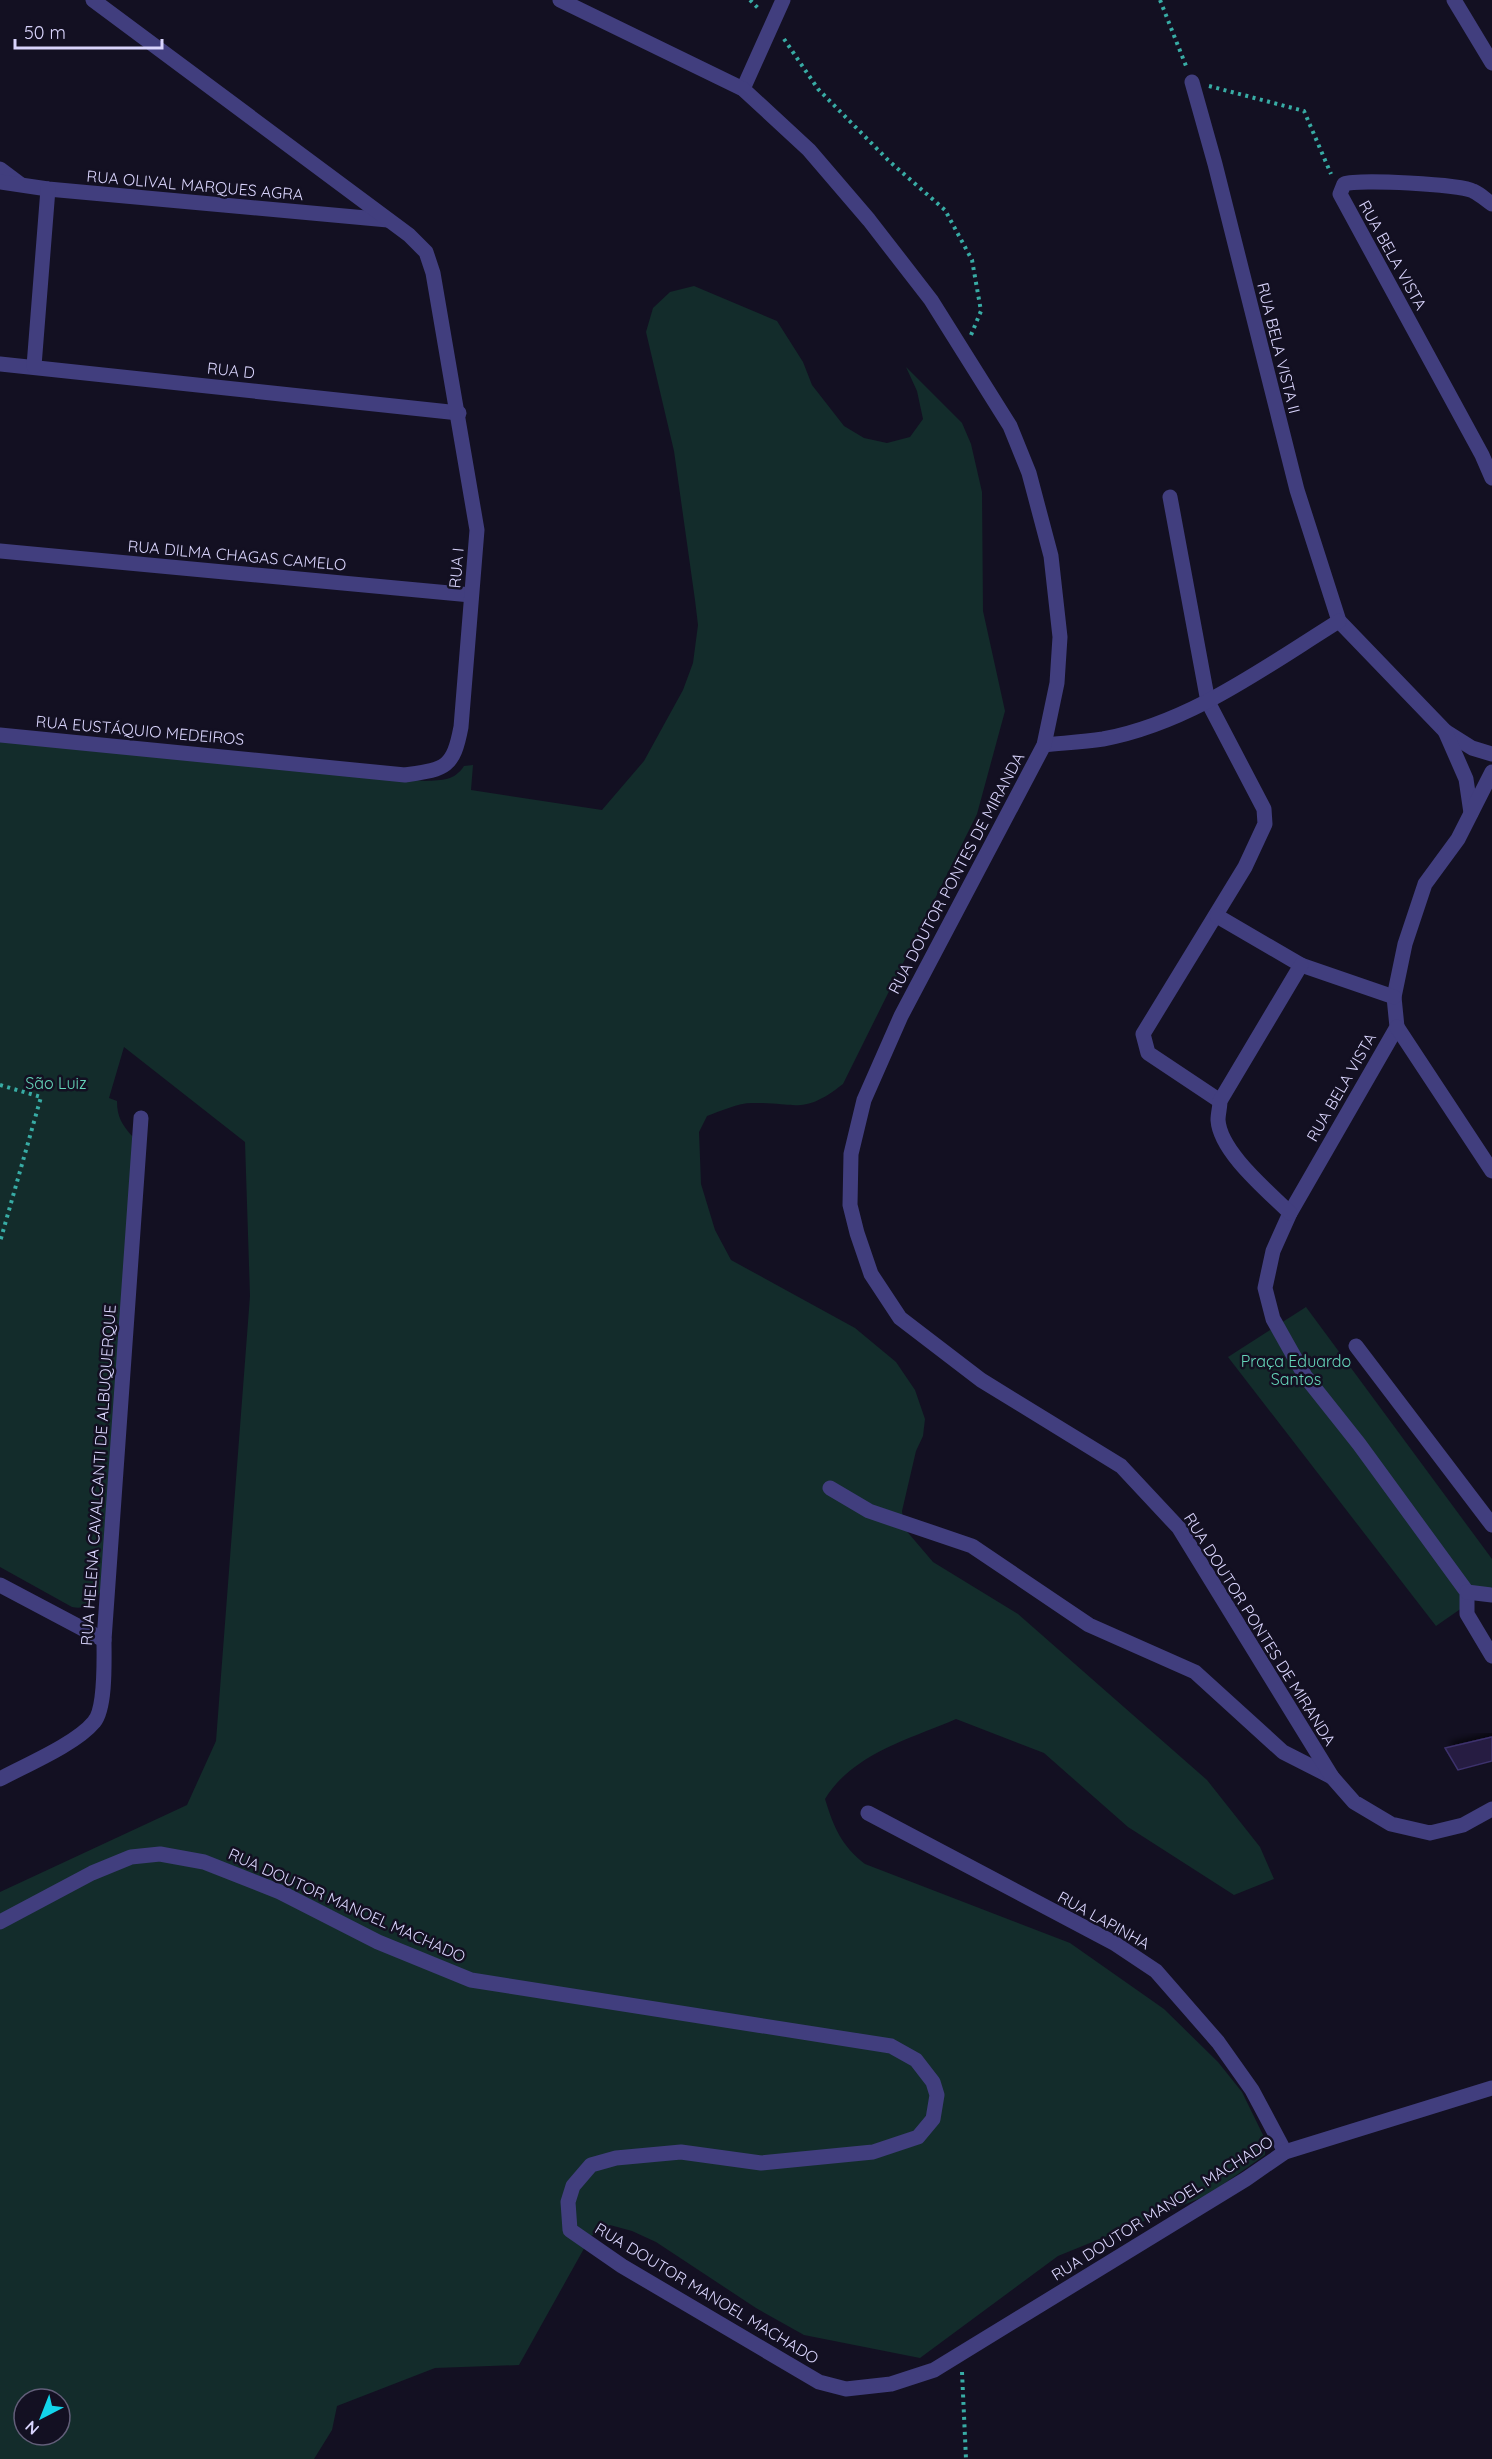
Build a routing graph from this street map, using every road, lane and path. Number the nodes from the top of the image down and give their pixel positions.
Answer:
1 (93, 0) edge
2 (560, 0) edge
3 (783, 0) edge
4 (1160, 0) edge
5 (1454, 0) edge
6 (773, 22) junction
7 (1492, 63) edge
8 (1192, 82) junction
9 (742, 89) junction
10 (0, 169) edge
11 (0, 182) edge
12 (20, 184) junction
13 (48, 189) junction
14 (1340, 194) junction
15 (1492, 204) edge
16 (388, 220) junction
17 (964, 352) junction
18 (0, 364) edge
19 (34, 366) junction
20 (459, 413) junction
21 (1492, 478) edge
22 (1170, 497) dead end
23 (0, 551) edge
24 (471, 595) junction
25 (1339, 621) junction
26 (1208, 702) junction
27 (1445, 731) junction
28 (0, 735) edge
29 (1044, 745) junction
30 (1492, 754) edge
31 (276, 761) joint
32 (1492, 772) edge
33 (1471, 814) junction
34 (1217, 916) junction
35 (1301, 965) junction
36 (1394, 997) junction
37 (1397, 1027) junction
38 (0, 1085) edge
39 (1220, 1101) junction
40 (141, 1118) dead end
41 (1492, 1171) edge
42 (1290, 1213) junction
43 (0, 1242) edge
44 (1356, 1346) dead end
45 (830, 1488) dead end
46 (1492, 1525) edge
47 (0, 1585) edge
48 (1467, 1592) junction
49 (1492, 1595) edge
50 (104, 1640) junction
51 (1492, 1656) edge
52 (1332, 1777) junction
53 (0, 1779) edge
54 (1492, 1809) edge
55 (868, 1813) dead end
56 (0, 1922) edge
57 (1492, 2088) edge
58 (1284, 2152) junction
59 (962, 2353) junction
60 (966, 2459) edge

1 - 16 street, RUA I
2 - 9 street, RUA DOUTOR PONTES DE MIRANDA
3 - 6 street
4 - 8 path
5 - 7 street
6 - 9 street
6 - 17 path
8 - 14 path
8 - 25 street, RUA BELA VISTA II
9 - 17 street, RUA DOUTOR PONTES DE MIRANDA
10 - 12 street
11 - 12 street, RUA OLIVAL MARQUES AGRA
12 - 13 street, RUA OLIVAL MARQUES AGRA
13 - 16 street, RUA OLIVAL MARQUES AGRA
13 - 19 street
14 - 15 street, RUA BELA VISTA
14 - 21 street, RUA BELA VISTA
16 - 20 street, RUA I
17 - 29 street, RUA DOUTOR PONTES DE MIRANDA
18 - 19 street, RUA D
19 - 20 street, RUA D
20 - 24 street, RUA I
22 - 26 street
23 - 24 street, RUA DILMA CHAGAS CAMELO
24 - 31 street, RUA I
25 - 26 street
25 - 27 street
26 - 29 street
26 - 34 street
27 - 30 street
27 - 33 street
28 - 31 street, RUA EUSTÁQUIO MEDEIROS
29 - 52 street, RUA DOUTOR PONTES DE MIRANDA
32 - 33 street, RUA BELA VISTA
33 - 36 street, RUA BELA VISTA
34 - 35 street
34 - 39 street
35 - 36 street
35 - 39 street
36 - 37 street, RUA BELA VISTA
37 - 41 street
37 - 42 street, RUA BELA VISTA
38 - 43 path
39 - 42 street
40 - 50 street, RUA HELENA CAVALCANTI DE ALBUQUERQUE
42 - 48 street, RUA BELA VISTA
44 - 46 street
45 - 52 street, RUA DOUTOR PONTES DE MIRANDA
47 - 50 street
48 - 49 street
48 - 51 street
50 - 53 street, RUA HELENA CAVALCANTI DE ALBUQUERQUE
52 - 54 street, RUA DOUTOR PONTES DE MIRANDA
55 - 58 street, RUA LAPINHA
56 - 59 street, RUA DOUTOR MANOEL MACHADO
57 - 58 street, RUA DOUTOR MANOEL MACHADO
58 - 59 street, RUA DOUTOR MANOEL MACHADO
59 - 60 path

